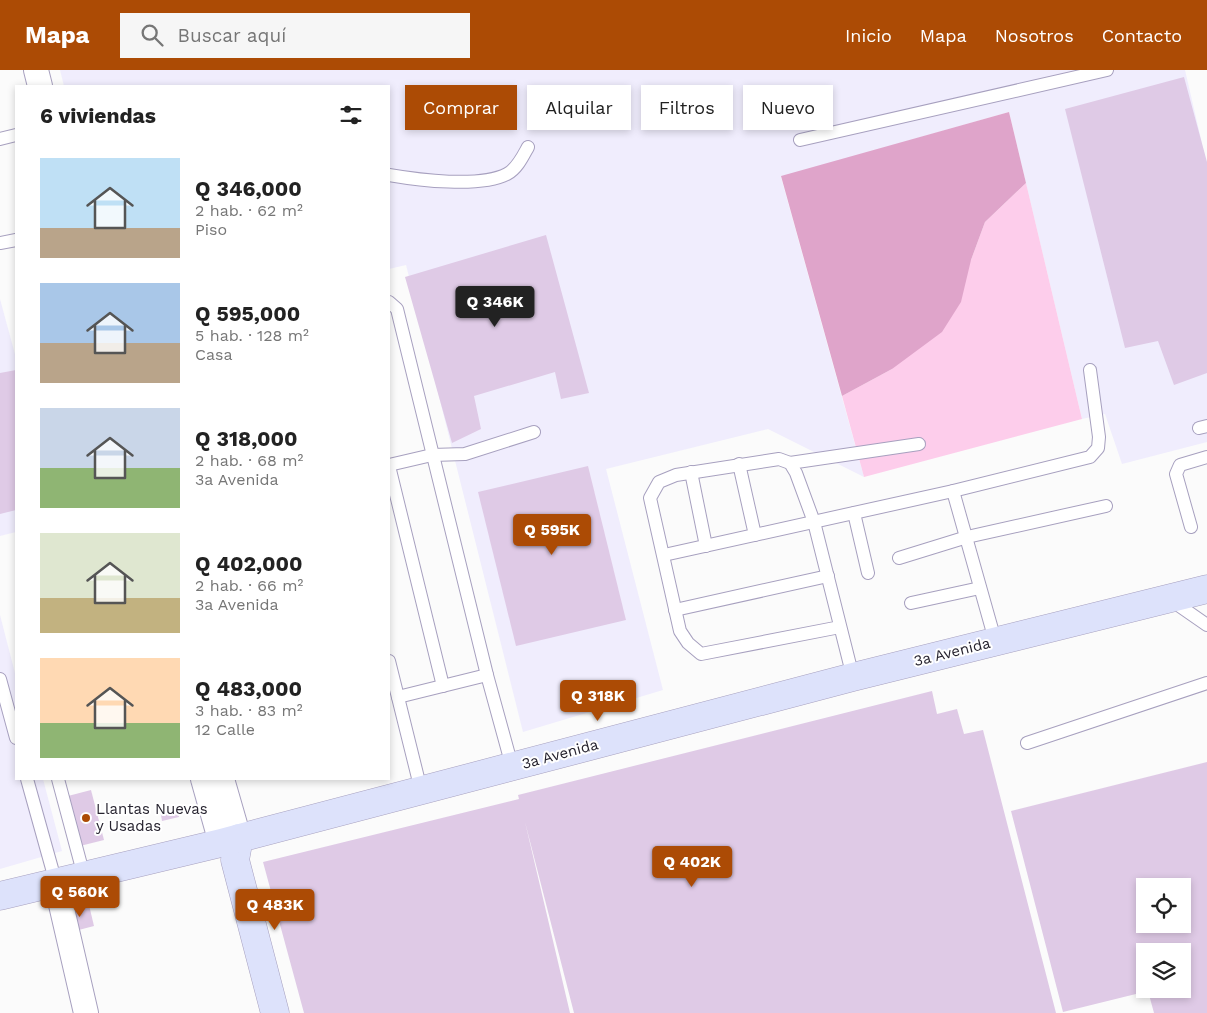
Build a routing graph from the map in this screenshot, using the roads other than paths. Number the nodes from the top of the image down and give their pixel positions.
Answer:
1 (36, 70) edge
2 (1107, 70) edge
3 (40, 85) edge
4 (15, 135) edge
5 (0, 139) edge
6 (800, 140) dead end
7 (528, 147) dead end
8 (390, 175) edge
9 (15, 240) edge
10 (0, 243) edge
11 (390, 303) edge
12 (1090, 370) dead end
13 (534, 432) dead end
14 (919, 444) dead end
15 (432, 455) junction
16 (1207, 457) edge
17 (790, 463) junction
18 (739, 464) junction
19 (390, 466) edge
20 (390, 470) edge
21 (691, 472) junction
22 (953, 491) junction
23 (1106, 506) dead end
24 (854, 513) junction
25 (814, 522) junction
26 (1191, 527) dead end
27 (755, 535) junction
28 (967, 537) junction
29 (706, 546) junction
30 (664, 555) junction
31 (899, 558) dead end
32 (868, 573) dead end
33 (828, 576) junction
34 (980, 588) junction
35 (1207, 589) edge
36 (1169, 598) junction
37 (911, 603) dead end
38 (675, 610) junction
39 (1207, 625) edge
40 (840, 627) junction
41 (996, 640) junction
42 (390, 665) edge
43 (487, 675) junction
44 (853, 677) junction
45 (0, 679) edge
46 (1207, 683) edge
47 (443, 686) junction
48 (398, 697) junction
49 (15, 734) edge
50 (1027, 743) dead end
51 (512, 766) junction
52 (27, 780) edge
53 (58, 780) edge
54 (204, 780) edge
55 (222, 780) edge
56 (421, 790) junction
57 (232, 847) junction
58 (84, 876) junction
59 (56, 883) junction
60 (0, 896) edge
61 (86, 1013) edge
62 (275, 1013) edge

1 - 3 street
2 - 6 lane
4 - 5 lane
7 - 8 lane
9 - 10 lane
11 - 15 lane
12 - 22 lane
13 - 15 lane
14 - 17 lane
15 - 19 lane
15 - 43 lane
16 - 26 lane
17 - 18 lane
17 - 25 lane
18 - 21 lane
18 - 27 lane
20 - 47 lane
21 - 29 lane
21 - 30 lane
22 - 24 lane
22 - 28 lane
23 - 28 lane
24 - 25 lane
24 - 32 lane
25 - 27 lane
25 - 33 lane
27 - 29 lane
28 - 31 lane
28 - 34 lane
29 - 30 lane
30 - 38 lane
33 - 38 lane
33 - 40 lane
34 - 37 lane
34 - 41 lane
35 - 36 main road, 3a Avenida
36 - 39 lane
36 - 41 main road, 3a Avenida
38 - 40 lane
40 - 44 lane
41 - 44 main road, 3a Avenida
42 - 48 lane
43 - 47 lane
43 - 51 lane
44 - 51 main road, 3a Avenida
45 - 49 lane
46 - 50 lane
47 - 48 lane
48 - 56 lane
51 - 56 main road, 3a Avenida
52 - 59 lane
53 - 58 lane
54 - 57 street
55 - 57 street
56 - 57 main road, 3a Avenida
57 - 58 main road, 3a Avenida
57 - 62 main road
58 - 59 main road, 3a Avenida
59 - 60 main road, 3a Avenida
59 - 61 street

